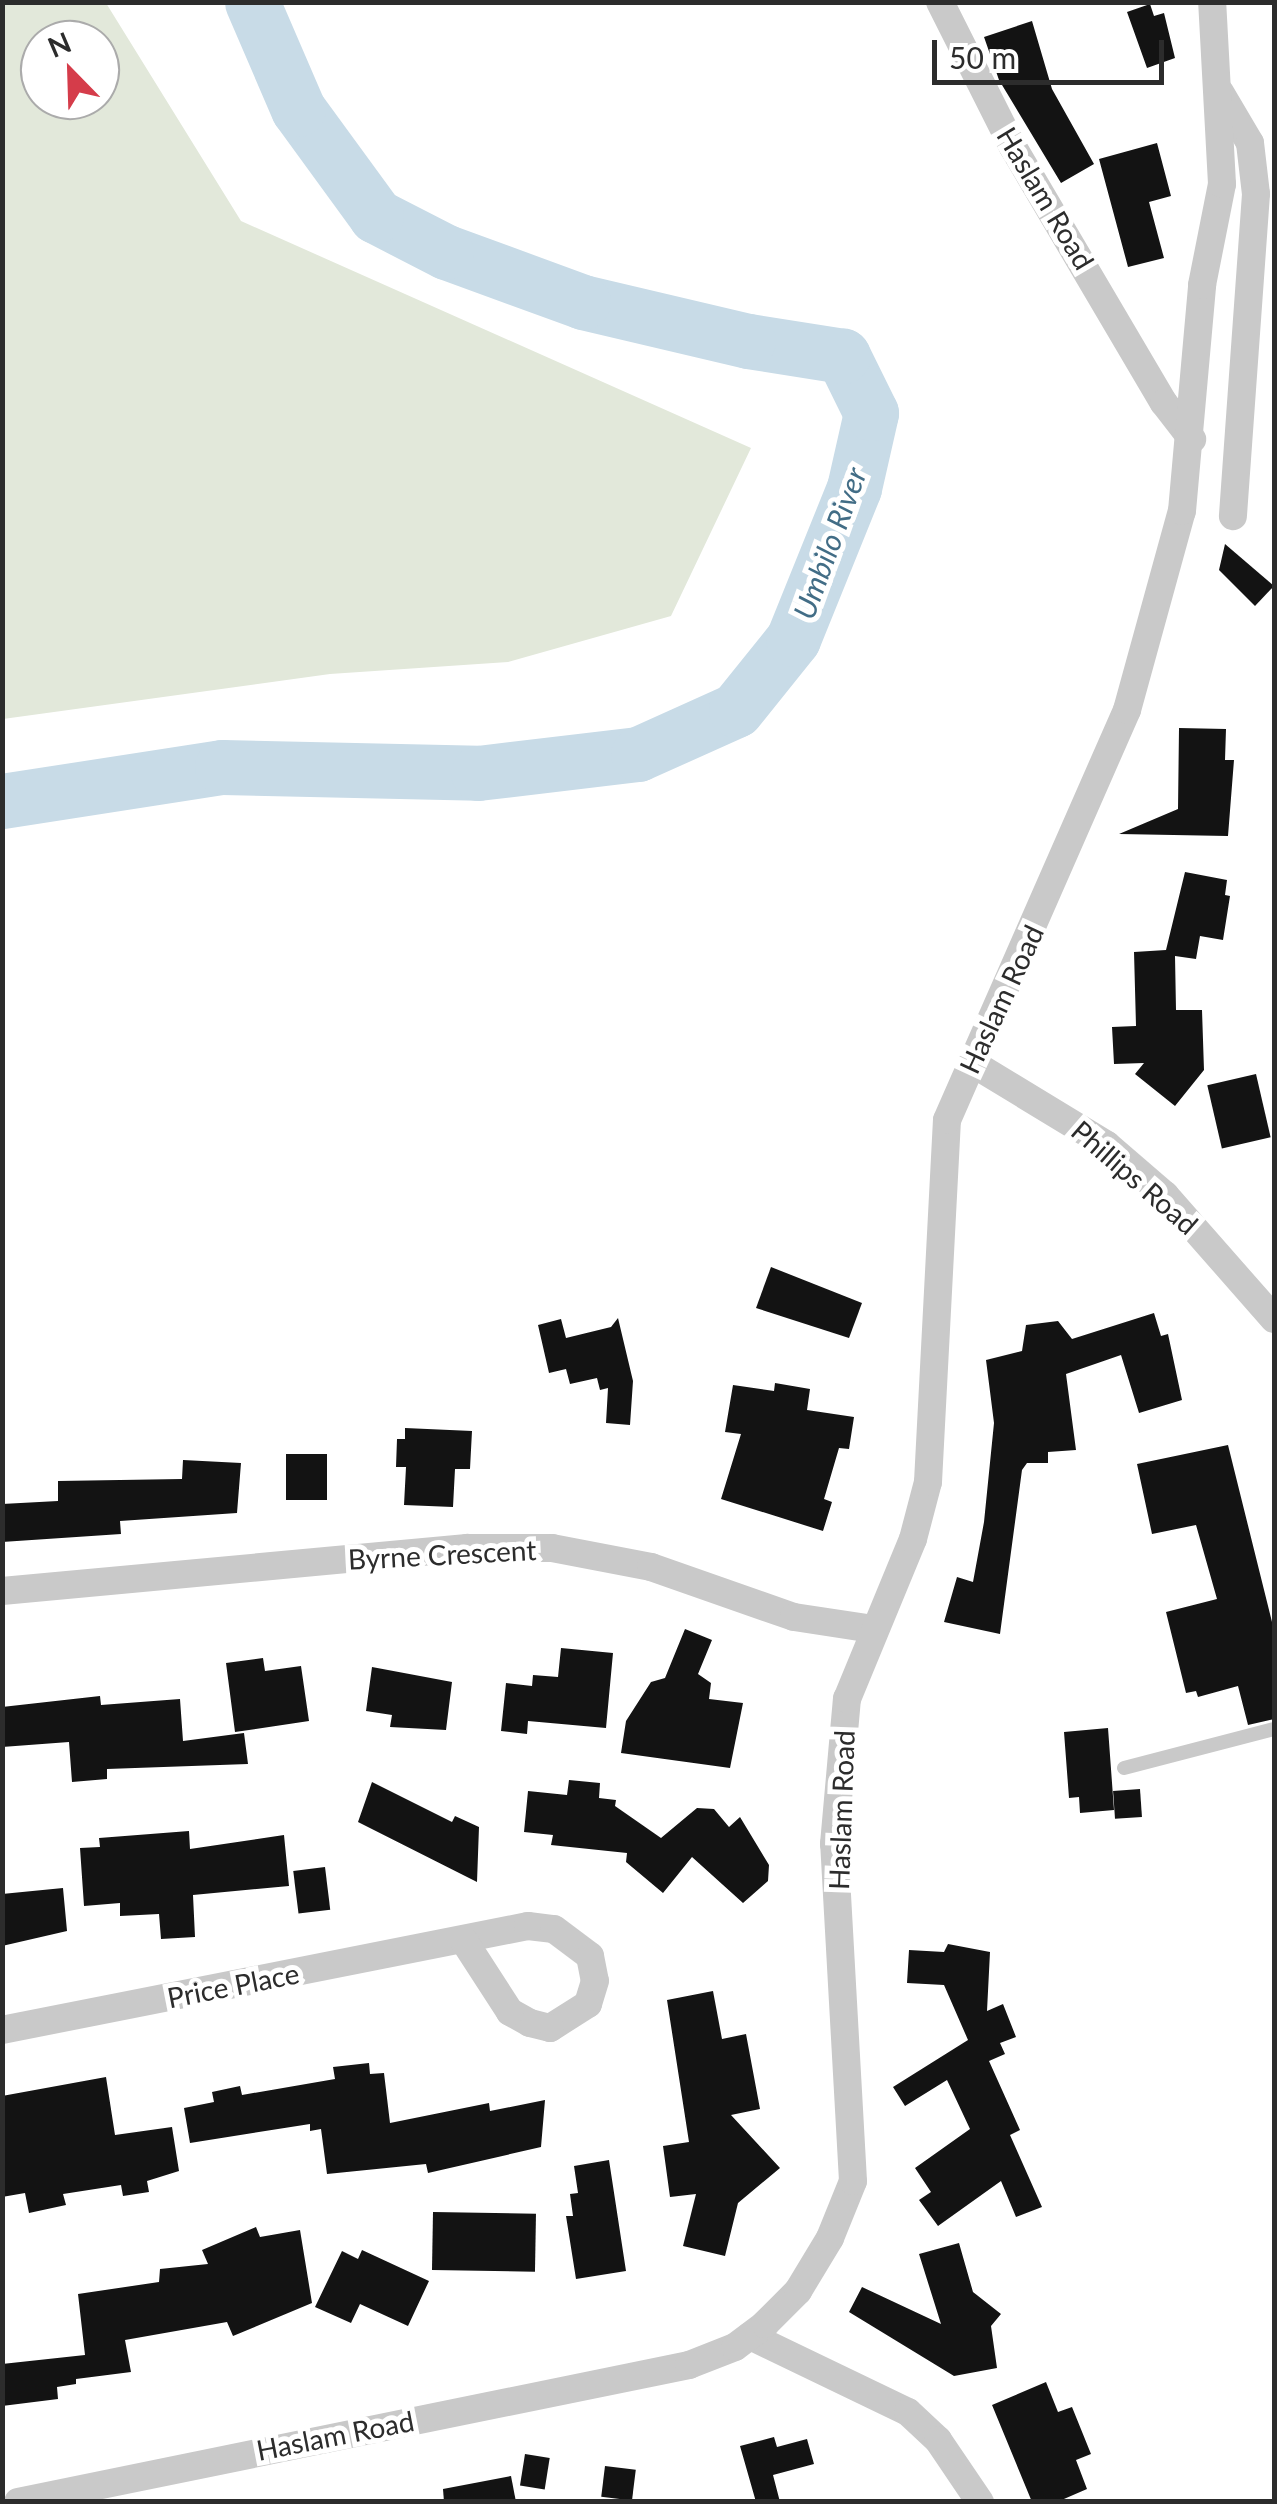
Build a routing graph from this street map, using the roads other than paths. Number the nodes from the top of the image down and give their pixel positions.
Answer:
1 (940, 2) edge
2 (1212, 2) edge
3 (1219, 91) junction
4 (1192, 439) junction
5 (1233, 516) dead end
6 (972, 1064) junction
7 (1274, 1319) edge
8 (2, 1591) edge
9 (872, 1629) junction
10 (1274, 1728) edge
11 (1124, 1768) dead end
12 (464, 1941) junction
13 (2, 2030) edge
14 (750, 2336) junction
15 (18, 2502) edge
16 (980, 2502) edge

1 - 4 street, Haslam Road
2 - 3 street, Haslam Road
3 - 4 street, Haslam Road
3 - 5 street
4 - 6 street, Haslam Road
6 - 7 street, Phillips Road
6 - 9 street, Haslam Road
8 - 9 street, Byrne Crescent
9 - 14 street, Haslam Road
10 - 11 lane
12 - 12 street, Price Place
12 - 13 street, Price Place
14 - 15 street, Haslam Road
14 - 16 street

